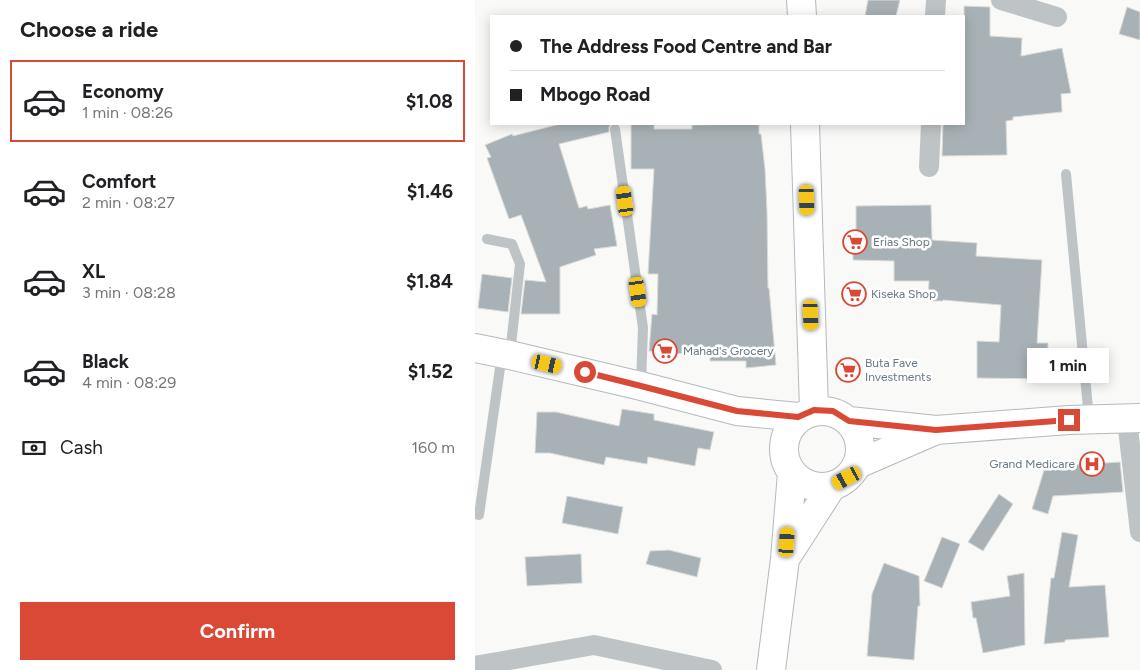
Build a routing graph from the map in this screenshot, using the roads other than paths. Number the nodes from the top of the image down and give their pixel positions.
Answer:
1 (801, 0) edge
2 (936, 0) edge
3 (1001, 0) edge
4 (802, 15) edge
5 (935, 15) edge
6 (1057, 17) dead end
7 (805, 125) edge
8 (931, 125) edge
9 (615, 129) dead end
10 (929, 167) dead end
11 (1066, 174) dead end
12 (487, 239) dead end
13 (475, 348) edge
14 (506, 354) junction
15 (641, 386) junction
16 (737, 411) junction
17 (806, 414) junction
18 (1133, 419) edge
19 (1089, 420) junction
20 (849, 421) junction
21 (936, 430) junction
22 (787, 461) junction
23 (858, 464) junction
24 (832, 486) junction
25 (475, 514) edge
26 (1140, 532) edge
27 (785, 559) junction
28 (475, 666) edge
29 (712, 670) edge
30 (771, 670) edge

1 - 4 main road
2 - 5 street
3 - 6 street
7 - 17 main road
8 - 10 street
9 - 15 lane
11 - 19 lane
12 - 14 lane
13 - 14 main road
14 - 15 main road
14 - 25 lane
15 - 16 main road
16 - 17 main road
16 - 22 main road
17 - 20 main road
17 - 22 main road
18 - 19 main road
18 - 26 street
19 - 21 main road
20 - 21 main road
20 - 23 main road
21 - 23 main road
22 - 24 main road
22 - 27 main road
23 - 24 main road
24 - 27 main road
27 - 30 main road
28 - 29 street

